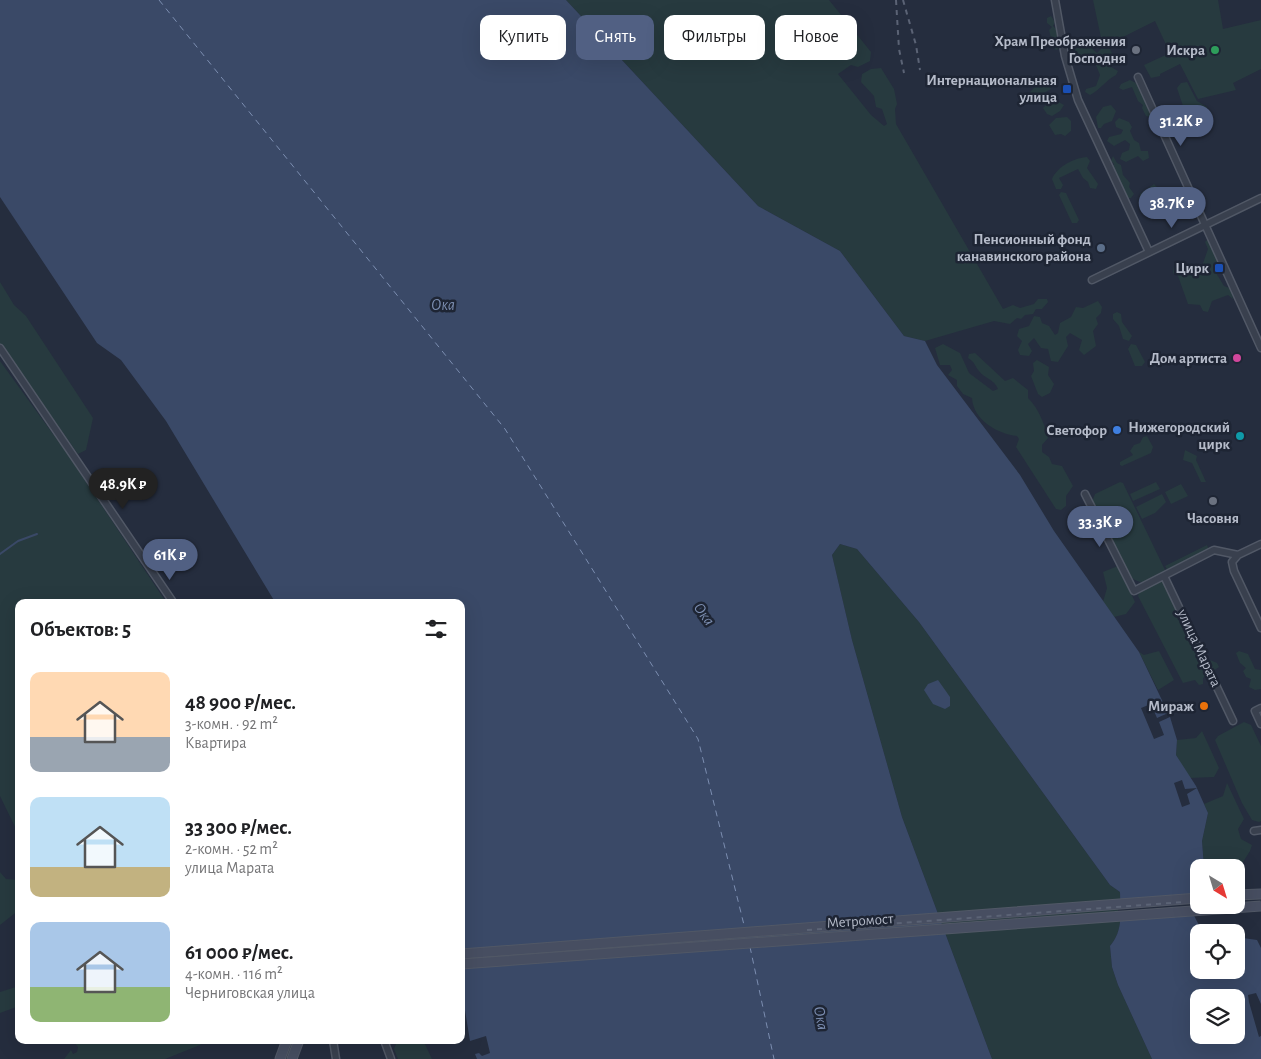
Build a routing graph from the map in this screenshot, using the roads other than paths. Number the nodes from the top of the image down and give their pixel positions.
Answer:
1 (1055, 0) edge
2 (1138, 77) dead end
3 (1261, 198) edge
4 (1204, 226) junction
5 (1149, 252) junction
6 (1092, 280) dead end
7 (0, 348) edge
8 (1261, 348) edge
9 (1085, 494) dead end
10 (1261, 544) edge
11 (1238, 555) junction
12 (1164, 576) junction
13 (171, 599) edge
14 (1261, 628) edge
15 (1258, 710) edge
16 (1233, 721) dead end
17 (1261, 724) edge
18 (1261, 894) edge
19 (1245, 895) edge
20 (1190, 899) edge
21 (1261, 906) edge
22 (465, 954) edge
23 (465, 964) edge
24 (286, 1044) edge
25 (298, 1044) edge
26 (334, 1044) edge
27 (385, 1044) edge
28 (280, 1059) edge
29 (292, 1059) edge
30 (336, 1059) edge
31 (391, 1059) edge

1 - 5 street
2 - 4 street
3 - 4 street
4 - 5 street
4 - 8 street
5 - 6 street
7 - 13 street
9 - 12 street
10 - 11 street
11 - 12 street
11 - 14 street
12 - 16 street, улица Марата
15 - 17 street
18 - 19 main road
20 - 22 main road, Метромост
21 - 23 main road, Метромост, bridge
24 - 28 main road
25 - 29 main road
26 - 30 street
27 - 31 street

